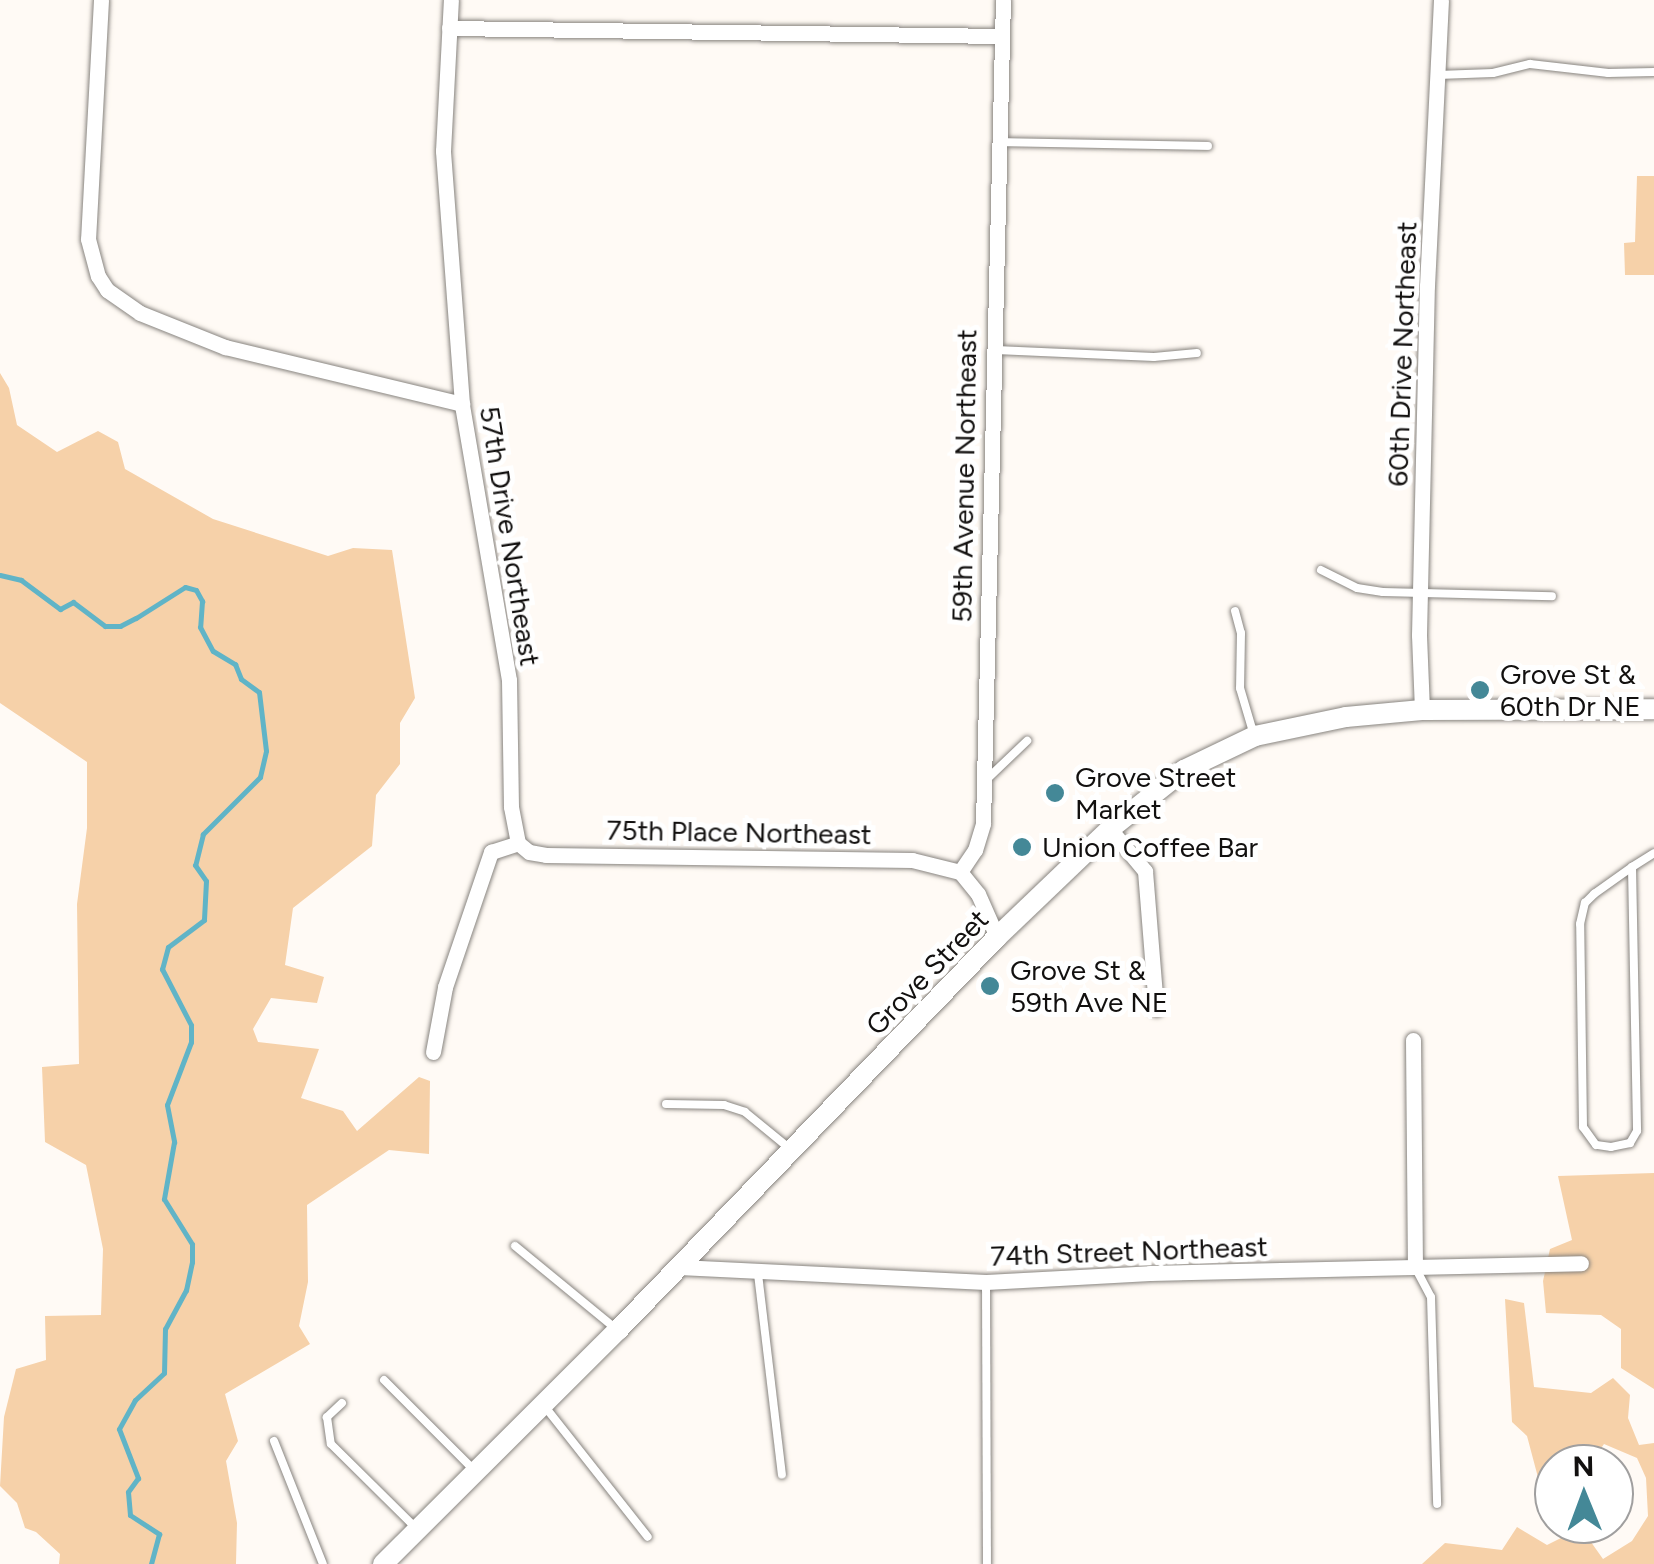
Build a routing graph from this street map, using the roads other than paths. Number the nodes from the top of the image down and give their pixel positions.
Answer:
1 (101, 0) edge
2 (451, 0) edge
3 (1004, 0) edge
4 (1441, 0) edge
5 (449, 28) junction
6 (1002, 36) junction
7 (1654, 72) edge
8 (1438, 76) junction
9 (999, 142) junction
10 (1208, 146) dead end
11 (991, 350) junction
12 (1196, 353) dead end
13 (462, 404) junction
14 (1320, 570) dead end
15 (1420, 594) junction
16 (1552, 596) dead end
17 (1235, 611) dead end
18 (1654, 709) edge
19 (1422, 710) junction
20 (1255, 736) junction
21 (1027, 741) dead end
22 (982, 783) junction
23 (1110, 829) junction
24 (518, 843) junction
25 (1654, 854) edge
26 (1632, 867) junction
27 (960, 872) junction
28 (997, 937) junction
29 (1156, 1009) dead end
30 (1414, 1040) dead end
31 (433, 1052) dead end
32 (666, 1104) dead end
33 (793, 1150) junction
34 (515, 1246) dead end
35 (1581, 1263) dead end
36 (1415, 1267) junction
37 (679, 1268) junction
38 (758, 1274) junction
39 (986, 1282) junction
40 (618, 1330) junction
41 (384, 1380) dead end
42 (342, 1403) dead end
43 (544, 1405) junction
44 (274, 1441) dead end
45 (476, 1472) junction
46 (782, 1475) dead end
47 (1437, 1504) dead end
48 (418, 1530) junction
49 (648, 1537) dead end
50 (323, 1564) edge
51 (383, 1564) edge
52 (987, 1564) edge

1 - 13 street
2 - 5 street, 57th Drive Northeast
3 - 6 street, 59th Avenue Northeast
4 - 8 street, 60th Drive Northeast
5 - 6 street
5 - 13 street, 57th Drive Northeast
6 - 9 street, 59th Avenue Northeast
7 - 8 lane
8 - 15 street, 60th Drive Northeast
9 - 10 lane
9 - 11 street, 59th Avenue Northeast
11 - 12 lane
11 - 22 street, 59th Avenue Northeast
13 - 24 street, 57th Drive Northeast
14 - 15 lane
15 - 16 lane
15 - 19 street, 60th Drive Northeast
17 - 20 lane
18 - 19 street, Grove Street
19 - 20 street, Grove Street
20 - 23 street, Grove Street
21 - 22 lane
22 - 27 street, 59th Avenue Northeast
23 - 28 street, Grove Street
23 - 29 street
24 - 27 street, 75th Place Northeast
24 - 31 street
25 - 26 lane
26 - 26 lane
27 - 28 street
28 - 33 street, Grove Street
30 - 36 street
32 - 33 lane
33 - 37 street, Grove Street
34 - 40 lane
35 - 36 street, 74th Street Northeast
36 - 39 street, 74th Street Northeast
36 - 47 lane
37 - 38 street, 74th Street Northeast
37 - 40 street, Grove Street
38 - 39 street, 74th Street Northeast
38 - 46 lane
39 - 52 lane
40 - 43 street, Grove Street
41 - 45 lane
42 - 48 lane
43 - 45 street, Grove Street
43 - 49 lane
44 - 50 lane
45 - 48 street, Grove Street
48 - 51 street, Grove Street

